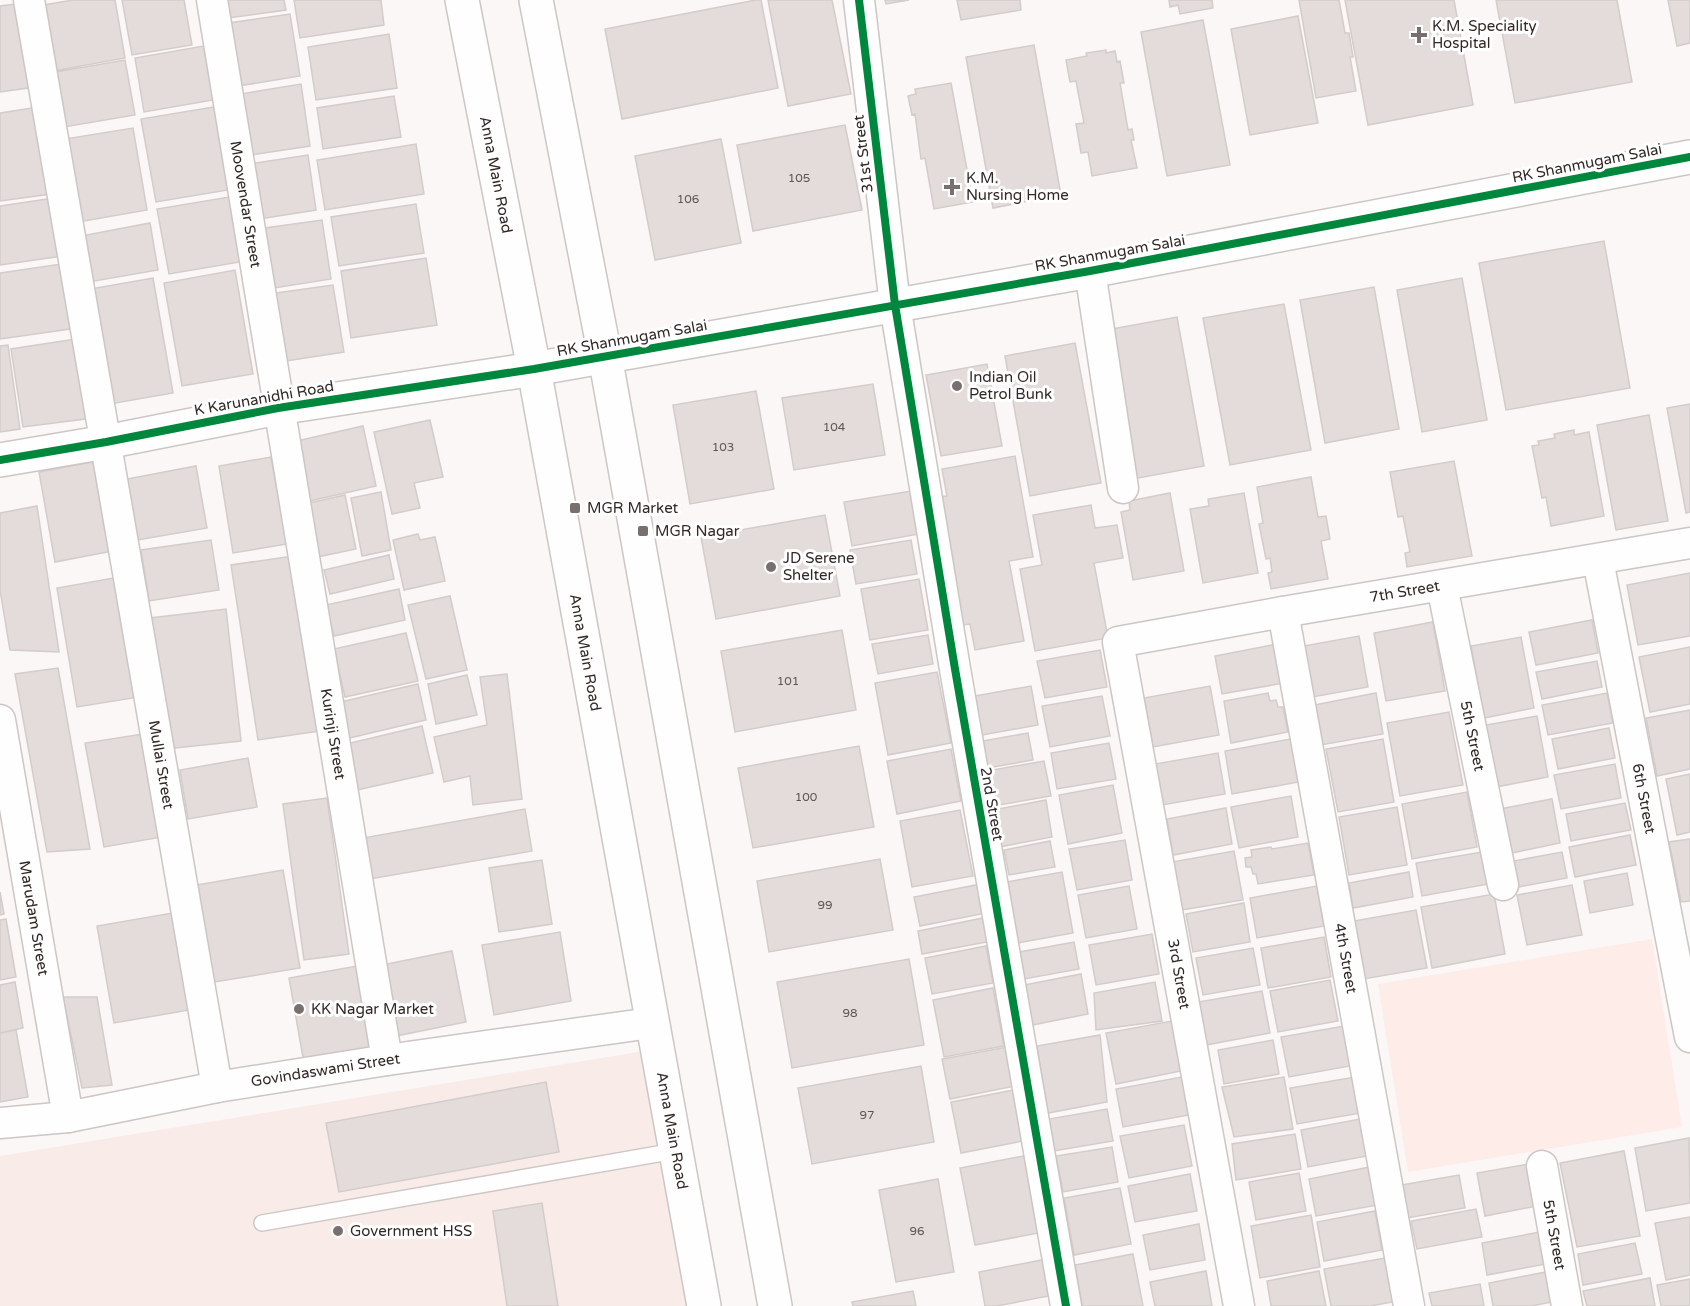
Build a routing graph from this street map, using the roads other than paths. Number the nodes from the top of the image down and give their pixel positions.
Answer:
1 (29, 0) edge
2 (212, 0) edge
3 (462, 0) edge
4 (536, 0) edge
5 (859, 0) edge
6 (1690, 157) edge
7 (1090, 271) junction
8 (895, 305) junction
9 (605, 356) junction
10 (534, 369) junction
11 (278, 408) junction
12 (106, 442) junction
13 (0, 460) edge
14 (1123, 488) dead end
15 (1690, 543) edge
16 (1598, 560) junction
17 (1442, 586) junction
18 (1283, 612) junction
19 (1119, 642) joint
20 (0, 720) edge
21 (1503, 885) dead end
22 (651, 1023) junction
23 (1690, 1037) edge
24 (387, 1060) junction
25 (217, 1087) junction
26 (68, 1117) junction
27 (0, 1123) edge
28 (675, 1151) junction
29 (1542, 1166) dead end
30 (262, 1223) dead end
31 (704, 1306) edge
32 (775, 1306) edge
33 (1066, 1306) edge
34 (1239, 1306) edge
35 (1409, 1306) edge
36 (1567, 1306) edge

1 - 12 street, Mullai Street
2 - 11 street, Moovendar Street
3 - 10 main road, Anna Main Road
4 - 9 main road
5 - 8 street, 31st Street
6 - 7 main road, RK Shanmugam Salai
7 - 8 main road, RK Shanmugam Salai
7 - 14 street
8 - 9 main road, RK Shanmugam Salai
8 - 33 street, 2nd Street
9 - 10 main road, RK Shanmugam Salai
9 - 32 main road
10 - 11 main road, K Karunanidhi Road
10 - 22 main road, Anna Main Road
11 - 12 main road, K Karunanidhi Road
11 - 24 street, Kurinji Street
12 - 13 main road, K Karunanidhi Road
12 - 25 street, Mullai Street
15 - 16 street, 7th Street
16 - 17 street, 7th Street
16 - 23 street, 6th Street
17 - 18 street, 7th Street
17 - 21 street, 5th Street
18 - 19 street, 7th Street
18 - 35 street, 4th Street
19 - 34 street, 3rd Street
20 - 26 street, Marudam Street
22 - 24 street, Govindaswami Street
22 - 28 main road, Anna Main Road
24 - 25 street, Govindaswami Street
25 - 26 street, Govindaswami Street
26 - 27 street, Govindaswami Street
28 - 30 lane
28 - 31 main road, Anna Main Road
29 - 36 street, 5th Street

